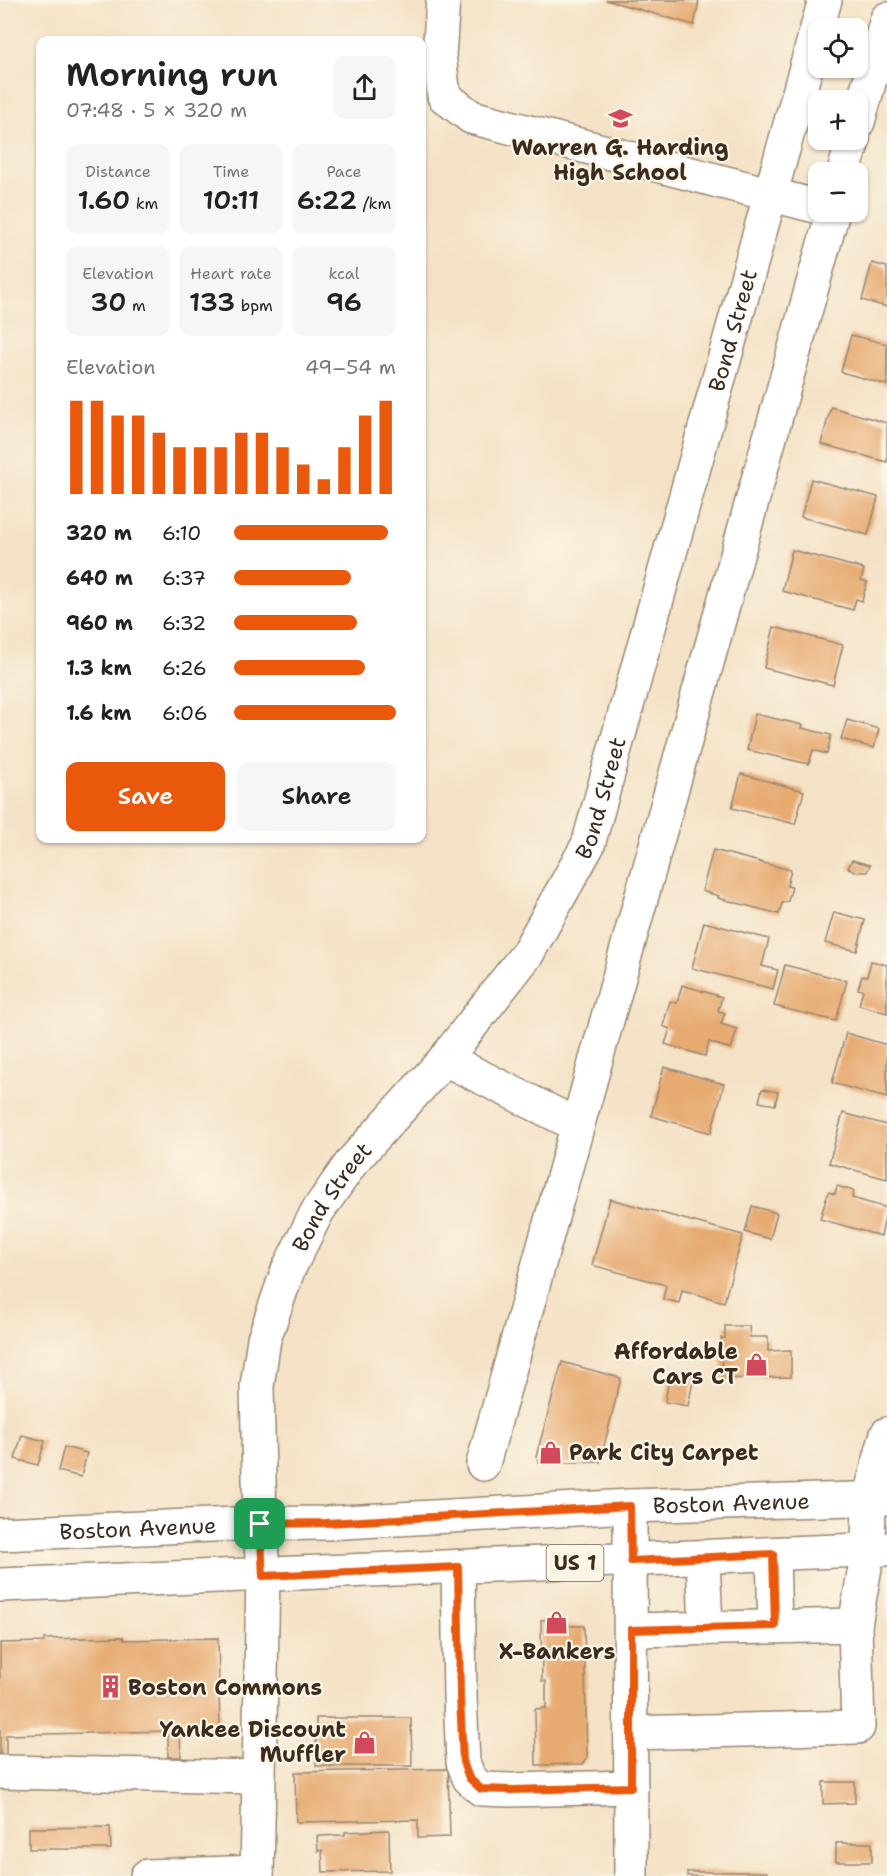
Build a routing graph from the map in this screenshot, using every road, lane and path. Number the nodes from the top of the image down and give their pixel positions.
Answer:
1 (443, 0) edge
2 (825, 0) edge
3 (887, 19) edge
4 (867, 90) edge
5 (771, 195) junction
6 (808, 204) edge
7 (830, 222) edge
8 (445, 1059) junction
9 (577, 1125) junction
10 (887, 1434) edge
11 (483, 1464) dead end
12 (878, 1498) edge
13 (630, 1506) junction
14 (458, 1516) junction
15 (260, 1524) junction
16 (0, 1534) edge
17 (877, 1550) edge
18 (773, 1554) junction
19 (704, 1558) junction
20 (631, 1561) junction
21 (458, 1567) junction
22 (263, 1576) junction
23 (0, 1586) edge
24 (855, 1625) junction
25 (775, 1626) junction
26 (705, 1628) junction
27 (631, 1630) junction
28 (631, 1733) junction
29 (0, 1772) edge
30 (259, 1777) junction
31 (631, 1787) junction
32 (257, 1874) edge
33 (147, 1876) edge
34 (631, 1876) edge

1 - 5 main road
2 - 5 main road, Bond Street
3 - 4 main road
5 - 6 main road
5 - 8 main road, Bond Street
7 - 9 main road
8 - 9 main road
8 - 15 main road, Bond Street
9 - 11 main road
10 - 12 main road
12 - 13 main road, Boston Avenue
12 - 17 main road
13 - 14 main road, Boston Avenue
13 - 20 main road
14 - 15 main road, Boston Avenue
14 - 21 main road
15 - 16 main road, Boston Avenue
15 - 22 main road, Bond Street
17 - 18 main road, US 1
17 - 24 main road
18 - 19 main road, US 1
18 - 25 main road
19 - 20 main road, US 1
19 - 26 main road
20 - 21 main road, US 1
20 - 27 main road
21 - 22 main road, US 1
21 - 31 main road
22 - 23 main road, US 1
22 - 30 main road, Bond Street
24 - 25 main road
24 - 28 main road
25 - 26 main road
26 - 27 main road
27 - 28 main road
28 - 31 main road
29 - 30 main road
30 - 32 main road, Bond Street
31 - 34 main road
32 - 33 main road

